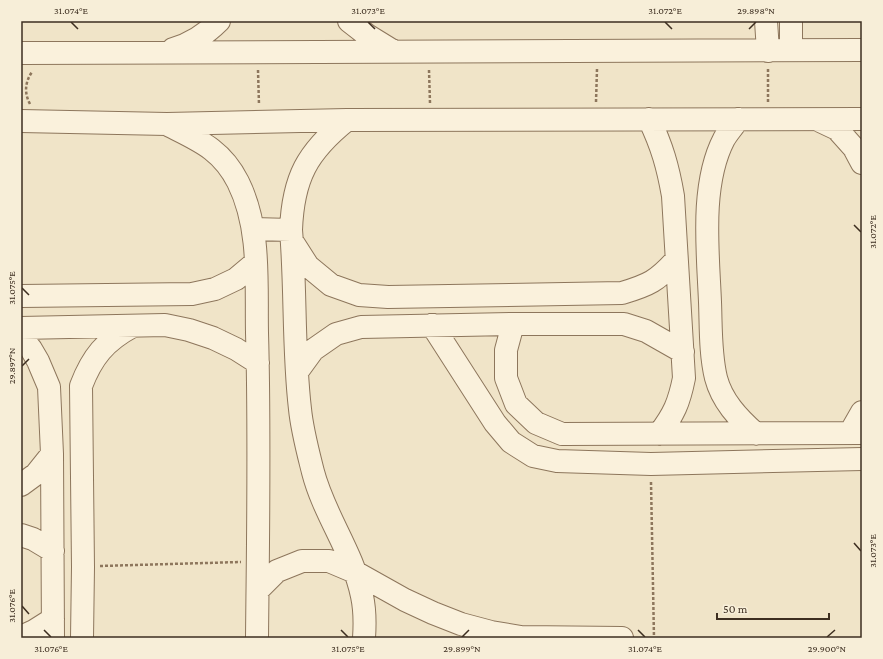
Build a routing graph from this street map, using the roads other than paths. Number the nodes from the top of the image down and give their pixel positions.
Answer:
1 (219, 21) edge
2 (349, 21) edge
3 (766, 21) edge
4 (791, 21) edge
5 (791, 50) junction
6 (862, 50) edge
7 (394, 51) junction
8 (162, 52) junction
9 (21, 53) edge
10 (770, 61) junction
11 (27, 115) edge
12 (649, 119) junction
13 (738, 119) junction
14 (817, 119) junction
15 (862, 119) edge
16 (347, 120) junction
17 (167, 124) junction
18 (862, 163) edge
19 (674, 224) junction
20 (707, 224) junction
21 (253, 229) junction
22 (292, 235) junction
23 (676, 260) junction
24 (255, 263) junction
25 (21, 296) edge
26 (513, 324) junction
27 (432, 325) junction
28 (133, 326) junction
29 (21, 328) edge
30 (21, 337) edge
31 (683, 354) junction
32 (712, 356) junction
33 (258, 364) junction
34 (297, 372) junction
35 (81, 386) junction
36 (49, 387) junction
37 (862, 412) edge
38 (856, 433) edge
39 (659, 434) junction
40 (756, 434) junction
41 (52, 454) junction
42 (862, 460) edge
43 (21, 485) edge
44 (21, 535) edge
45 (53, 551) junction
46 (354, 572) junction
47 (258, 590) junction
48 (53, 628) edge
49 (21, 637) edge
50 (82, 638) edge
51 (257, 638) edge
52 (364, 638) edge
53 (622, 638) edge

1 - 8 street
2 - 7 street
3 - 10 street
4 - 5 street
5 - 6 street
5 - 10 street
7 - 8 street
7 - 10 street
8 - 9 street
11 - 17 street
12 - 13 street
12 - 16 street
12 - 19 street
13 - 14 street
13 - 20 street
14 - 15 street
14 - 18 street
16 - 17 street
16 - 22 street
17 - 21 street
19 - 20 street
19 - 23 street
20 - 32 street
21 - 22 street
21 - 24 street
22 - 23 street
22 - 34 street
23 - 31 street
24 - 25 street
24 - 33 street
26 - 27 street
26 - 31 street
26 - 39 street
27 - 34 street
27 - 42 street
28 - 29 street
28 - 33 street
28 - 35 street
30 - 36 street
31 - 32 street
31 - 39 street
32 - 40 street
33 - 47 street
34 - 46 street
35 - 36 street
35 - 50 street
36 - 41 street
37 - 38 street
38 - 40 street
39 - 40 street
41 - 43 street
41 - 45 street
44 - 45 street
45 - 48 street
46 - 47 street
46 - 52 street
46 - 53 street
47 - 51 street
48 - 49 street

